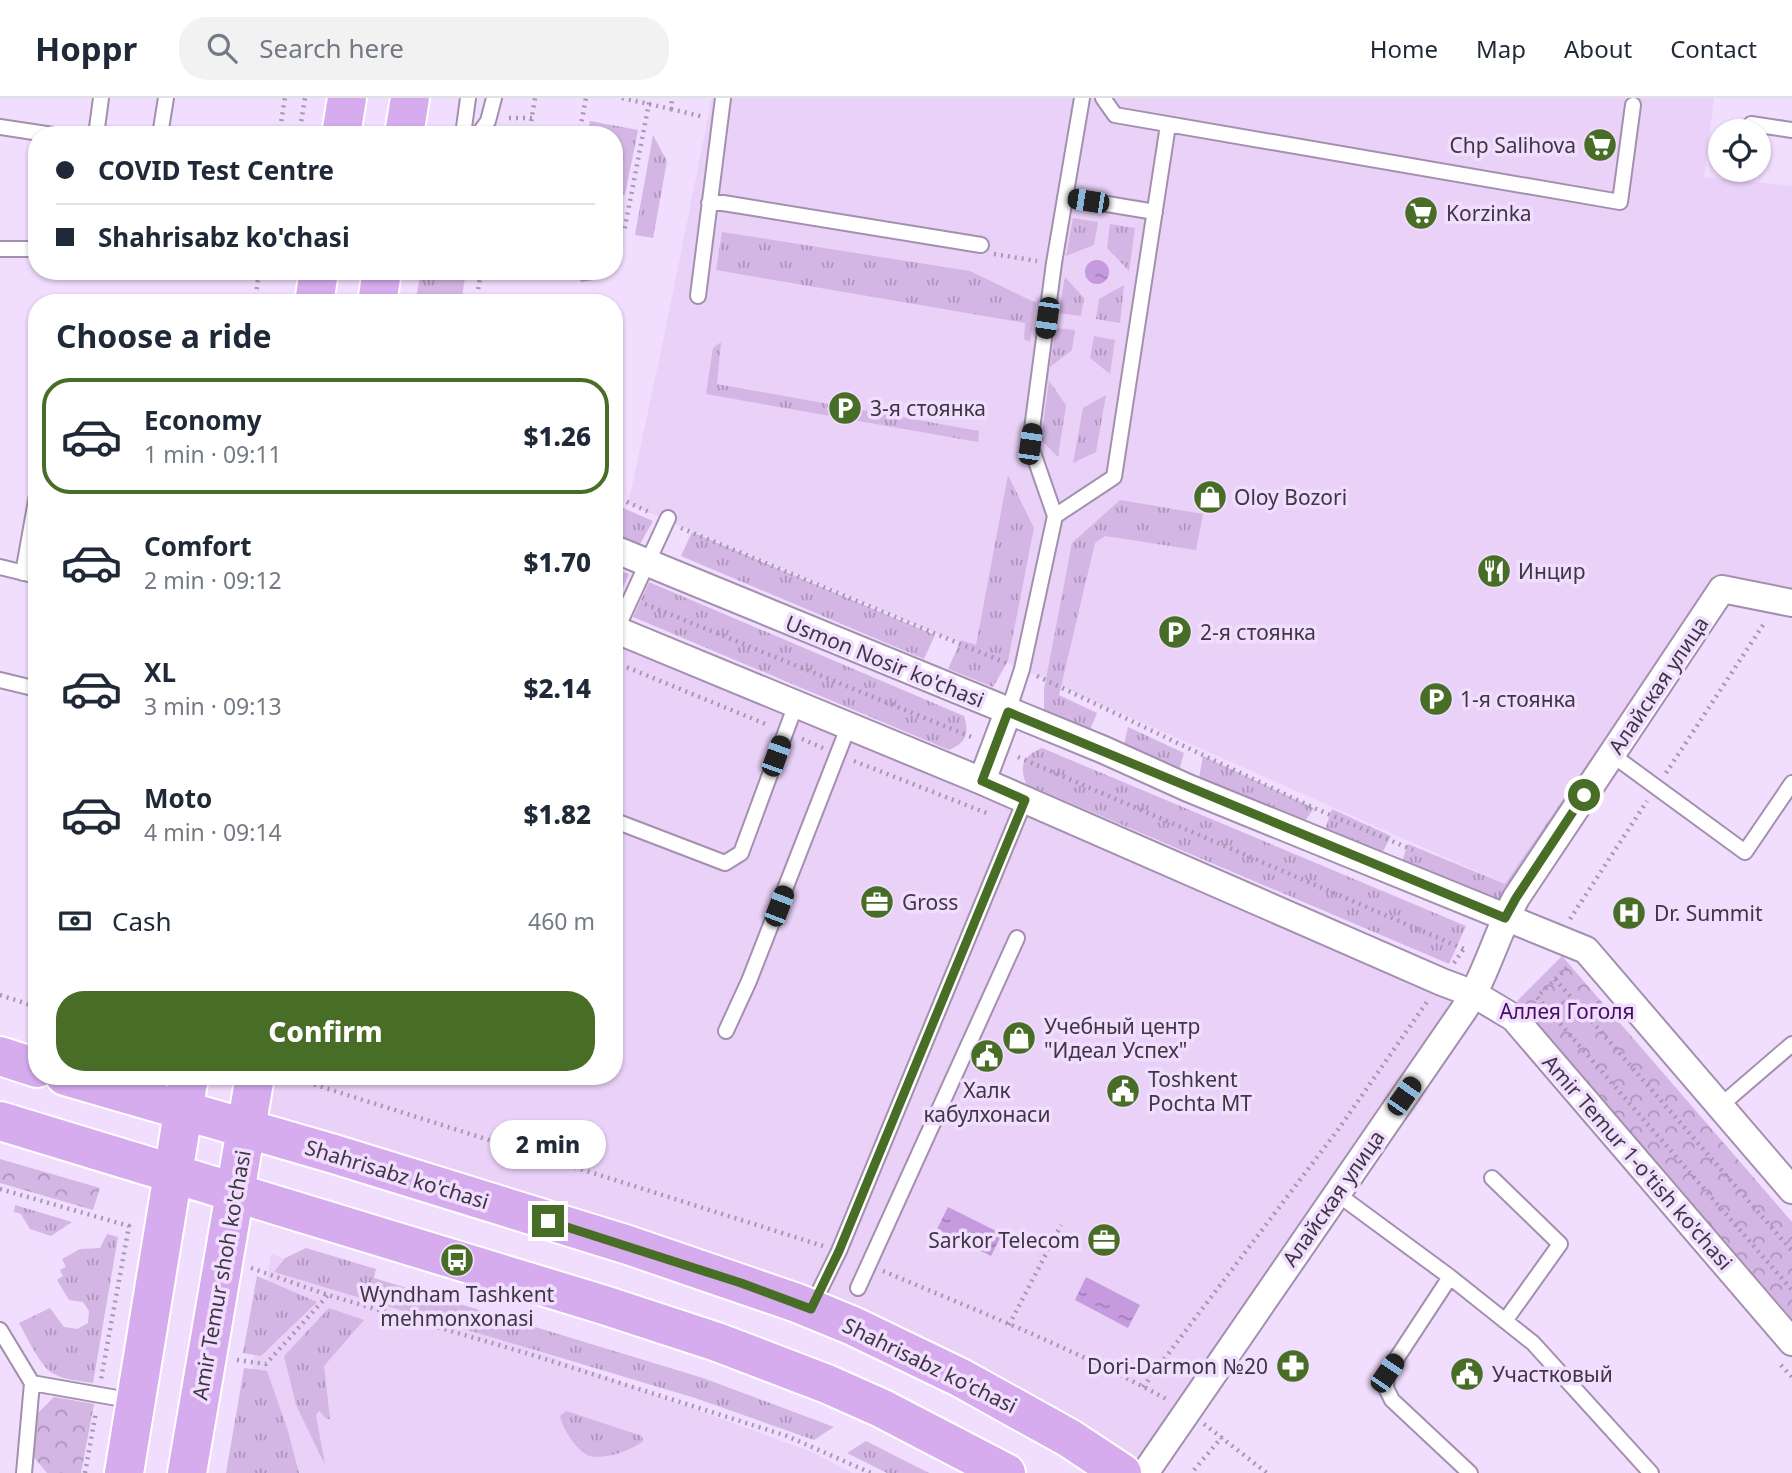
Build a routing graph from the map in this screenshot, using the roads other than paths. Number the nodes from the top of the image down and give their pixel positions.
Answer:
1 (102, 98) edge
2 (166, 98) edge
3 (347, 98) edge
4 (410, 98) edge
5 (468, 98) edge
6 (494, 98) edge
7 (723, 98) edge
8 (1082, 98) edge
9 (1103, 98) edge
10 (1633, 105) dead end
11 (1168, 125) junction
12 (97, 126) edge
13 (161, 126) edge
14 (342, 126) edge
15 (405, 126) edge
16 (464, 126) edge
17 (484, 126) edge
18 (0, 127) edge
19 (1771, 127) edge
20 (1792, 130) edge
21 (28, 131) edge
22 (1065, 197) junction
23 (709, 203) junction
24 (1155, 212) junction
25 (981, 245) dead end
26 (0, 249) edge
27 (28, 249) edge
28 (698, 296) dead end
29 (1055, 516) junction
30 (667, 519) road end
31 (623, 553) edge
32 (648, 563) junction
33 (0, 567) edge
34 (28, 574) edge
35 (1782, 607) edge
36 (623, 614) edge
37 (623, 634) edge
38 (0, 680) edge
39 (28, 687) edge
40 (796, 704) junction
41 (1008, 712) junction
42 (849, 725) junction
43 (1611, 754) junction
44 (982, 781) junction
45 (1792, 783) edge
46 (1020, 812) junction
47 (623, 824) edge
48 (1505, 918) junction
49 (1017, 938) dead end
50 (1469, 1002) junction
51 (726, 1031) dead end
52 (1792, 1044) edge
53 (0, 1056) edge
54 (28, 1065) edge
55 (126, 1085) edge
56 (254, 1085) edge
57 (186, 1094) edge
58 (1720, 1106) junction
59 (0, 1121) edge
60 (246, 1129) junction
61 (174, 1174) junction
62 (1492, 1178) dead end
63 (1792, 1190) edge
64 (236, 1192) junction
65 (1336, 1193) junction
66 (1450, 1277) junction
67 (858, 1288) dead end
68 (811, 1309) junction
69 (1505, 1321) junction
70 (0, 1331) edge
71 (1783, 1349) edge
72 (32, 1383) junction
73 (136, 1402) junction
74 (1003, 1472) edge
75 (24, 1473) edge
76 (124, 1473) edge
77 (187, 1473) edge
78 (1122, 1473) edge
79 (1145, 1473) edge
80 (1470, 1473) edge
81 (1651, 1473) edge

1 - 12 lane
2 - 13 lane
3 - 14 main road
4 - 15 main road
5 - 16 lane
6 - 17 lane
7 - 23 lane
8 - 22 lane
9 - 11 lane
10 - 11 lane
11 - 24 lane
18 - 21 lane
19 - 20 lane
22 - 24 lane
22 - 29 lane
23 - 25 lane
23 - 28 lane
24 - 29 lane
26 - 27 lane
29 - 41 lane
30 - 32 lane
31 - 32 street, Usmon Nosir ko'chasi
32 - 36 lane
32 - 41 street, Usmon Nosir ko'chasi
33 - 34 lane
35 - 43 street, Алайская улица
37 - 40 street
38 - 39 lane
40 - 42 street
40 - 47 lane
41 - 44 street
41 - 48 street, Usmon Nosir ko'chasi
42 - 44 street
42 - 51 lane
43 - 45 lane
43 - 48 street, Алайская улица
44 - 46 street
46 - 50 street
46 - 68 lane
48 - 50 street, Алайская улица
48 - 58 street
49 - 67 lane
50 - 65 street, Алайская улица
50 - 71 street, Amir Temur 1-o'tish ko'chasi
52 - 58 lane
53 - 54 main road
55 - 57 main road, Shahrisabz ko'chasi
56 - 60 main road, Amir Temur shoh ko'chasi
57 - 60 main road, Shahrisabz ko'chasi
57 - 61 main road
58 - 63 street
59 - 61 main road
60 - 64 main road, Amir Temur shoh ko'chasi
60 - 68 main road, Shahrisabz ko'chasi
61 - 64 main road
61 - 73 main road
62 - 69 lane
64 - 74 main road
64 - 77 main road, Amir Temur shoh ko'chasi
65 - 66 lane
65 - 79 street, Алайская улица
66 - 69 lane
66 - 80 lane
68 - 78 main road, Shahrisabz ko'chasi
69 - 81 lane
70 - 72 lane
72 - 73 lane
72 - 75 lane
73 - 76 main road

